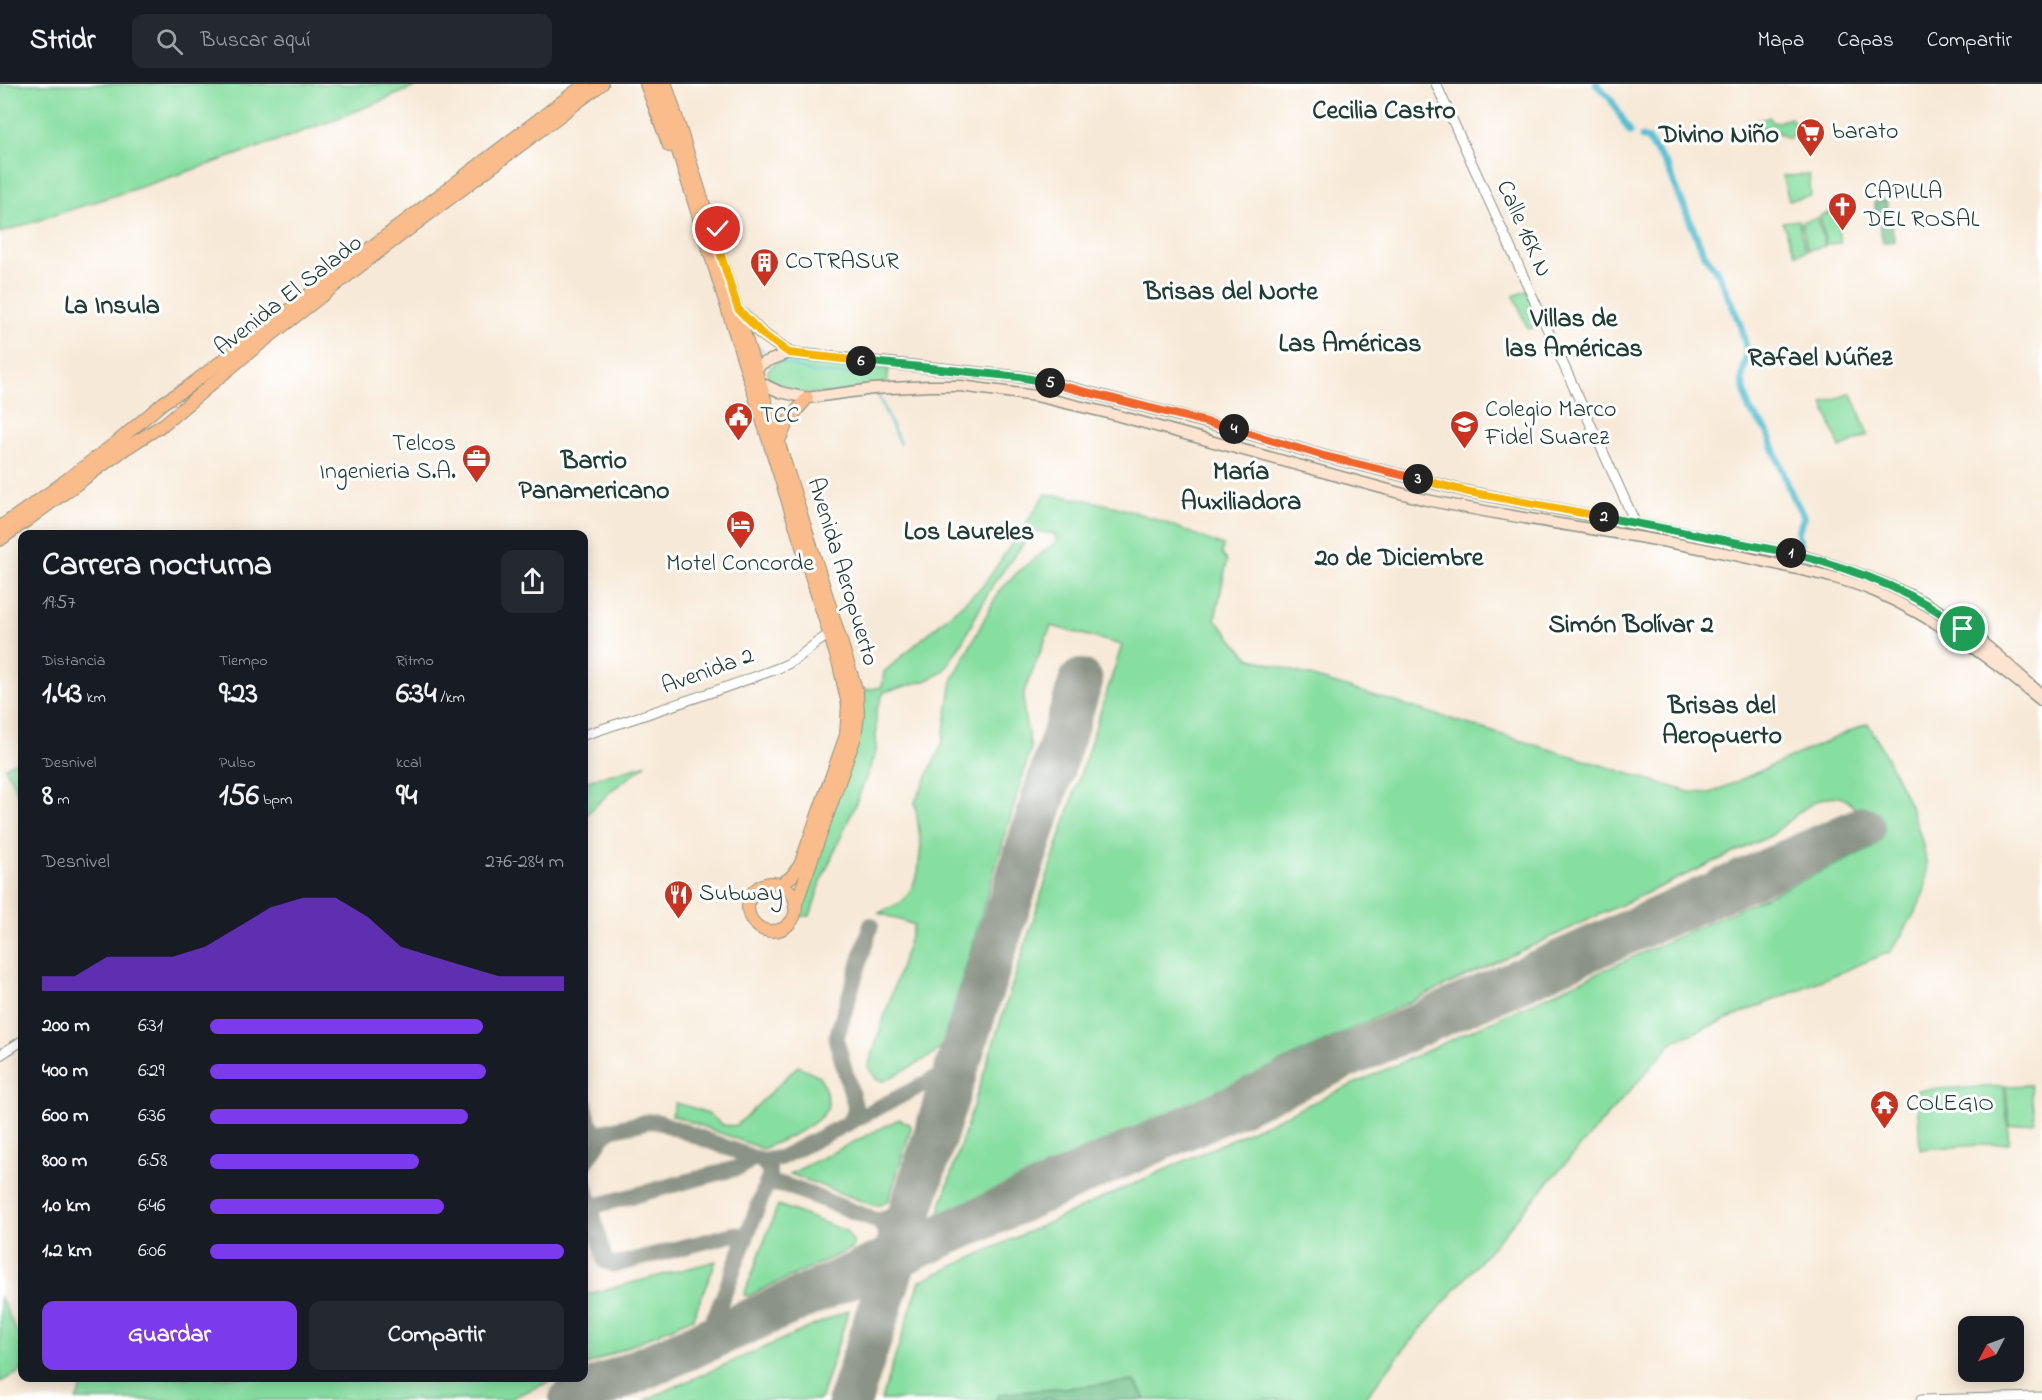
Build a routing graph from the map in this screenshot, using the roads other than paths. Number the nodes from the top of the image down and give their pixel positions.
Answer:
1 (585, 84) edge
2 (602, 84) edge
3 (646, 84) edge
4 (657, 84) edge
5 (666, 84) edge
6 (674, 84) edge
7 (1436, 84) edge
8 (674, 122) junction
9 (714, 250) junction
10 (738, 309) junction
11 (785, 354) junction
12 (756, 370) junction
13 (761, 383) junction
14 (807, 398) junction
15 (779, 441) junction
16 (1469, 492) junction
17 (1495, 496) junction
18 (1470, 509) junction
19 (1498, 513) junction
20 (1635, 522) junction
21 (0, 527) edge
22 (0, 540) edge
23 (1788, 553) junction
24 (1803, 556) junction
25 (1785, 566) junction
26 (1802, 569) junction
27 (833, 633) junction
28 (2042, 695) edge
29 (2042, 701) edge
30 (588, 734) edge
31 (780, 885) junction
32 (795, 907) junction
33 (18, 1044) edge
34 (0, 1055) edge
35 (2042, 1397) edge
36 (1921, 1400) edge

1 - 21 main road, Avenida El Salado
2 - 22 main road, Avenida El Salado
3 - 9 main road
4 - 8 main road
5 - 8 main road
6 - 9 main road
7 - 20 street, Calle 16K N
8 - 9 main road
9 - 10 main road, Avenida Aeropuerto
9 - 12 main road, Avenida Aeropuerto
10 - 11 main road
10 - 12 main road, Avenida Aeropuerto
11 - 12 main road
11 - 16 main road
12 - 13 main road, Avenida Aeropuerto
12 - 27 main road, Avenida Aeropuerto
13 - 14 main road
13 - 15 main road, Avenida Aeropuerto
14 - 15 main road
14 - 18 main road
15 - 27 main road, Avenida Aeropuerto
16 - 17 main road
16 - 18 main road
17 - 19 main road
17 - 20 main road
18 - 19 main road
19 - 25 main road
20 - 23 main road
23 - 24 main road
23 - 25 main road
24 - 26 main road
24 - 28 main road
25 - 26 main road
26 - 29 main road
27 - 30 street, Avenida 2
27 - 31 main road, Avenida Aeropuerto
27 - 32 main road, Avenida Aeropuerto
31 - 32 main road
31 - 32 main road
33 - 34 street
35 - 36 street

